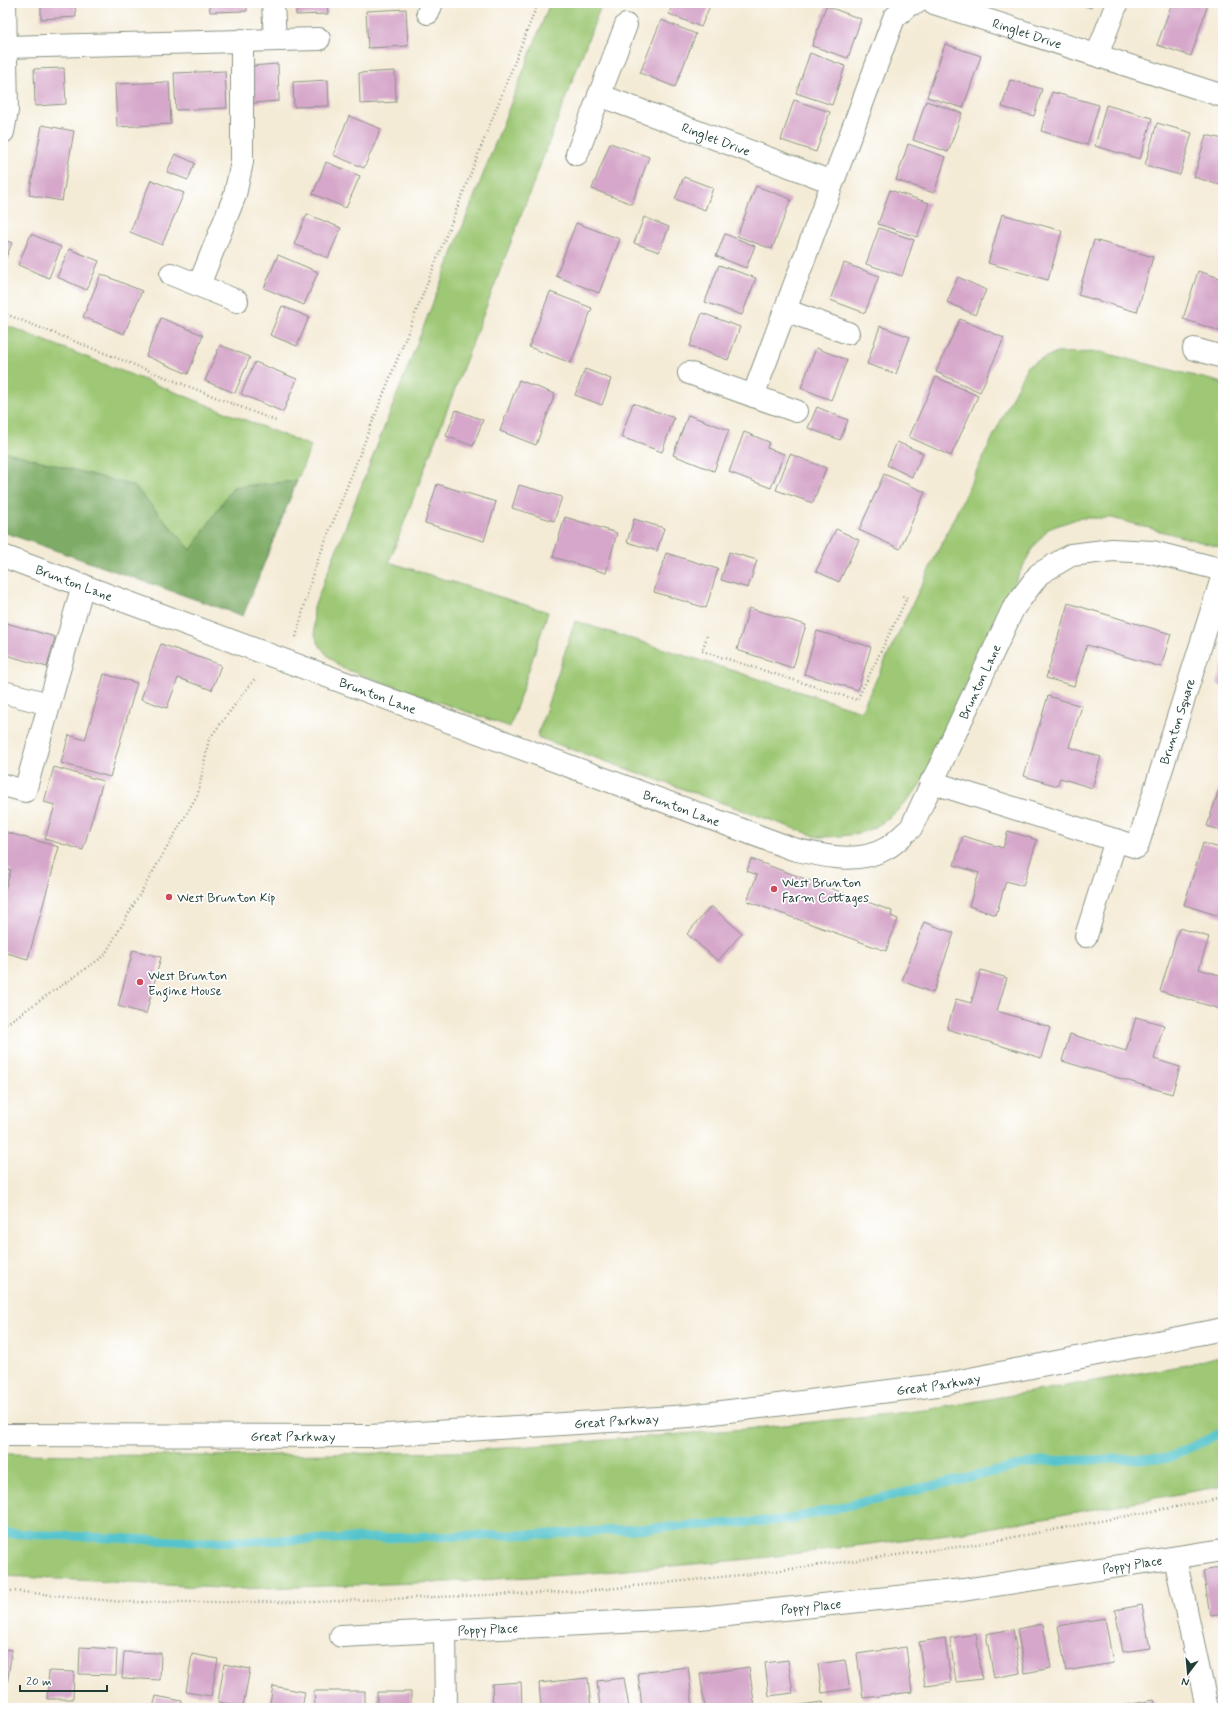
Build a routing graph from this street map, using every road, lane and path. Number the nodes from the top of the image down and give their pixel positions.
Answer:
1 (5, 3) edge
2 (273, 3) edge
3 (538, 3) edge
4 (916, 3) edge
5 (934, 3) edge
6 (1117, 3) edge
7 (626, 25) dead end
8 (319, 38) dead end
9 (242, 40) junction
10 (275, 40) junction
11 (5, 47) junction
12 (1097, 55) junction
13 (599, 95) junction
14 (1223, 96) edge
15 (3, 132) edge
16 (577, 154) dead end
17 (832, 182) junction
18 (171, 274) dead end
19 (199, 285) junction
20 (237, 301) dead end
21 (785, 310) junction
22 (3, 313) edge
23 (848, 333) dead end
24 (1194, 349) dead end
25 (1223, 357) edge
26 (689, 373) dead end
27 (753, 396) junction
28 (796, 412) dead end
29 (276, 421) dead end
30 (3, 556) edge
31 (1223, 570) edge
32 (1223, 575) edge
33 (83, 585) junction
34 (900, 595) dead end
35 (707, 636) dead end
36 (280, 659) junction
37 (3, 692) edge
38 (49, 704) junction
39 (931, 782) junction
40 (3, 785) edge
41 (1116, 840) junction
42 (1086, 936) dead end
43 (3, 1026) edge
44 (1223, 1329) edge
45 (3, 1435) edge
46 (1223, 1498) edge
47 (1223, 1550) edge
48 (1175, 1558) junction
49 (3, 1590) edge
50 (445, 1631) junction
51 (340, 1636) dead end
52 (446, 1708) edge
53 (1207, 1708) edge

1 - 11 street
2 - 10 street
3 - 36 path
4 - 17 street
5 - 12 street, Ringlet Drive
6 - 12 street
7 - 13 street
8 - 10 street
9 - 10 street
9 - 11 street
9 - 19 street
11 - 15 street
12 - 14 street, Ringlet Drive
13 - 16 street
13 - 17 street, Ringlet Drive
17 - 21 street
18 - 19 street
19 - 20 street
21 - 23 street
21 - 27 street
22 - 29 path
24 - 25 street
26 - 27 street
27 - 28 street
30 - 33 street, Brunton Lane
31 - 39 street, Brunton Lane
32 - 41 street, Brunton Square
33 - 36 street, Brunton Lane
33 - 38 street
34 - 35 path
36 - 39 street, Brunton Lane
36 - 43 path
37 - 38 street
38 - 40 street
39 - 41 street, Brunton Square
41 - 42 street
44 - 45 street, Great Parkway
46 - 49 path
47 - 48 street, Poppy Place
48 - 50 street, Poppy Place
48 - 53 street, Poppy Place
50 - 51 street, Poppy Place
50 - 52 street, Poppy Place

